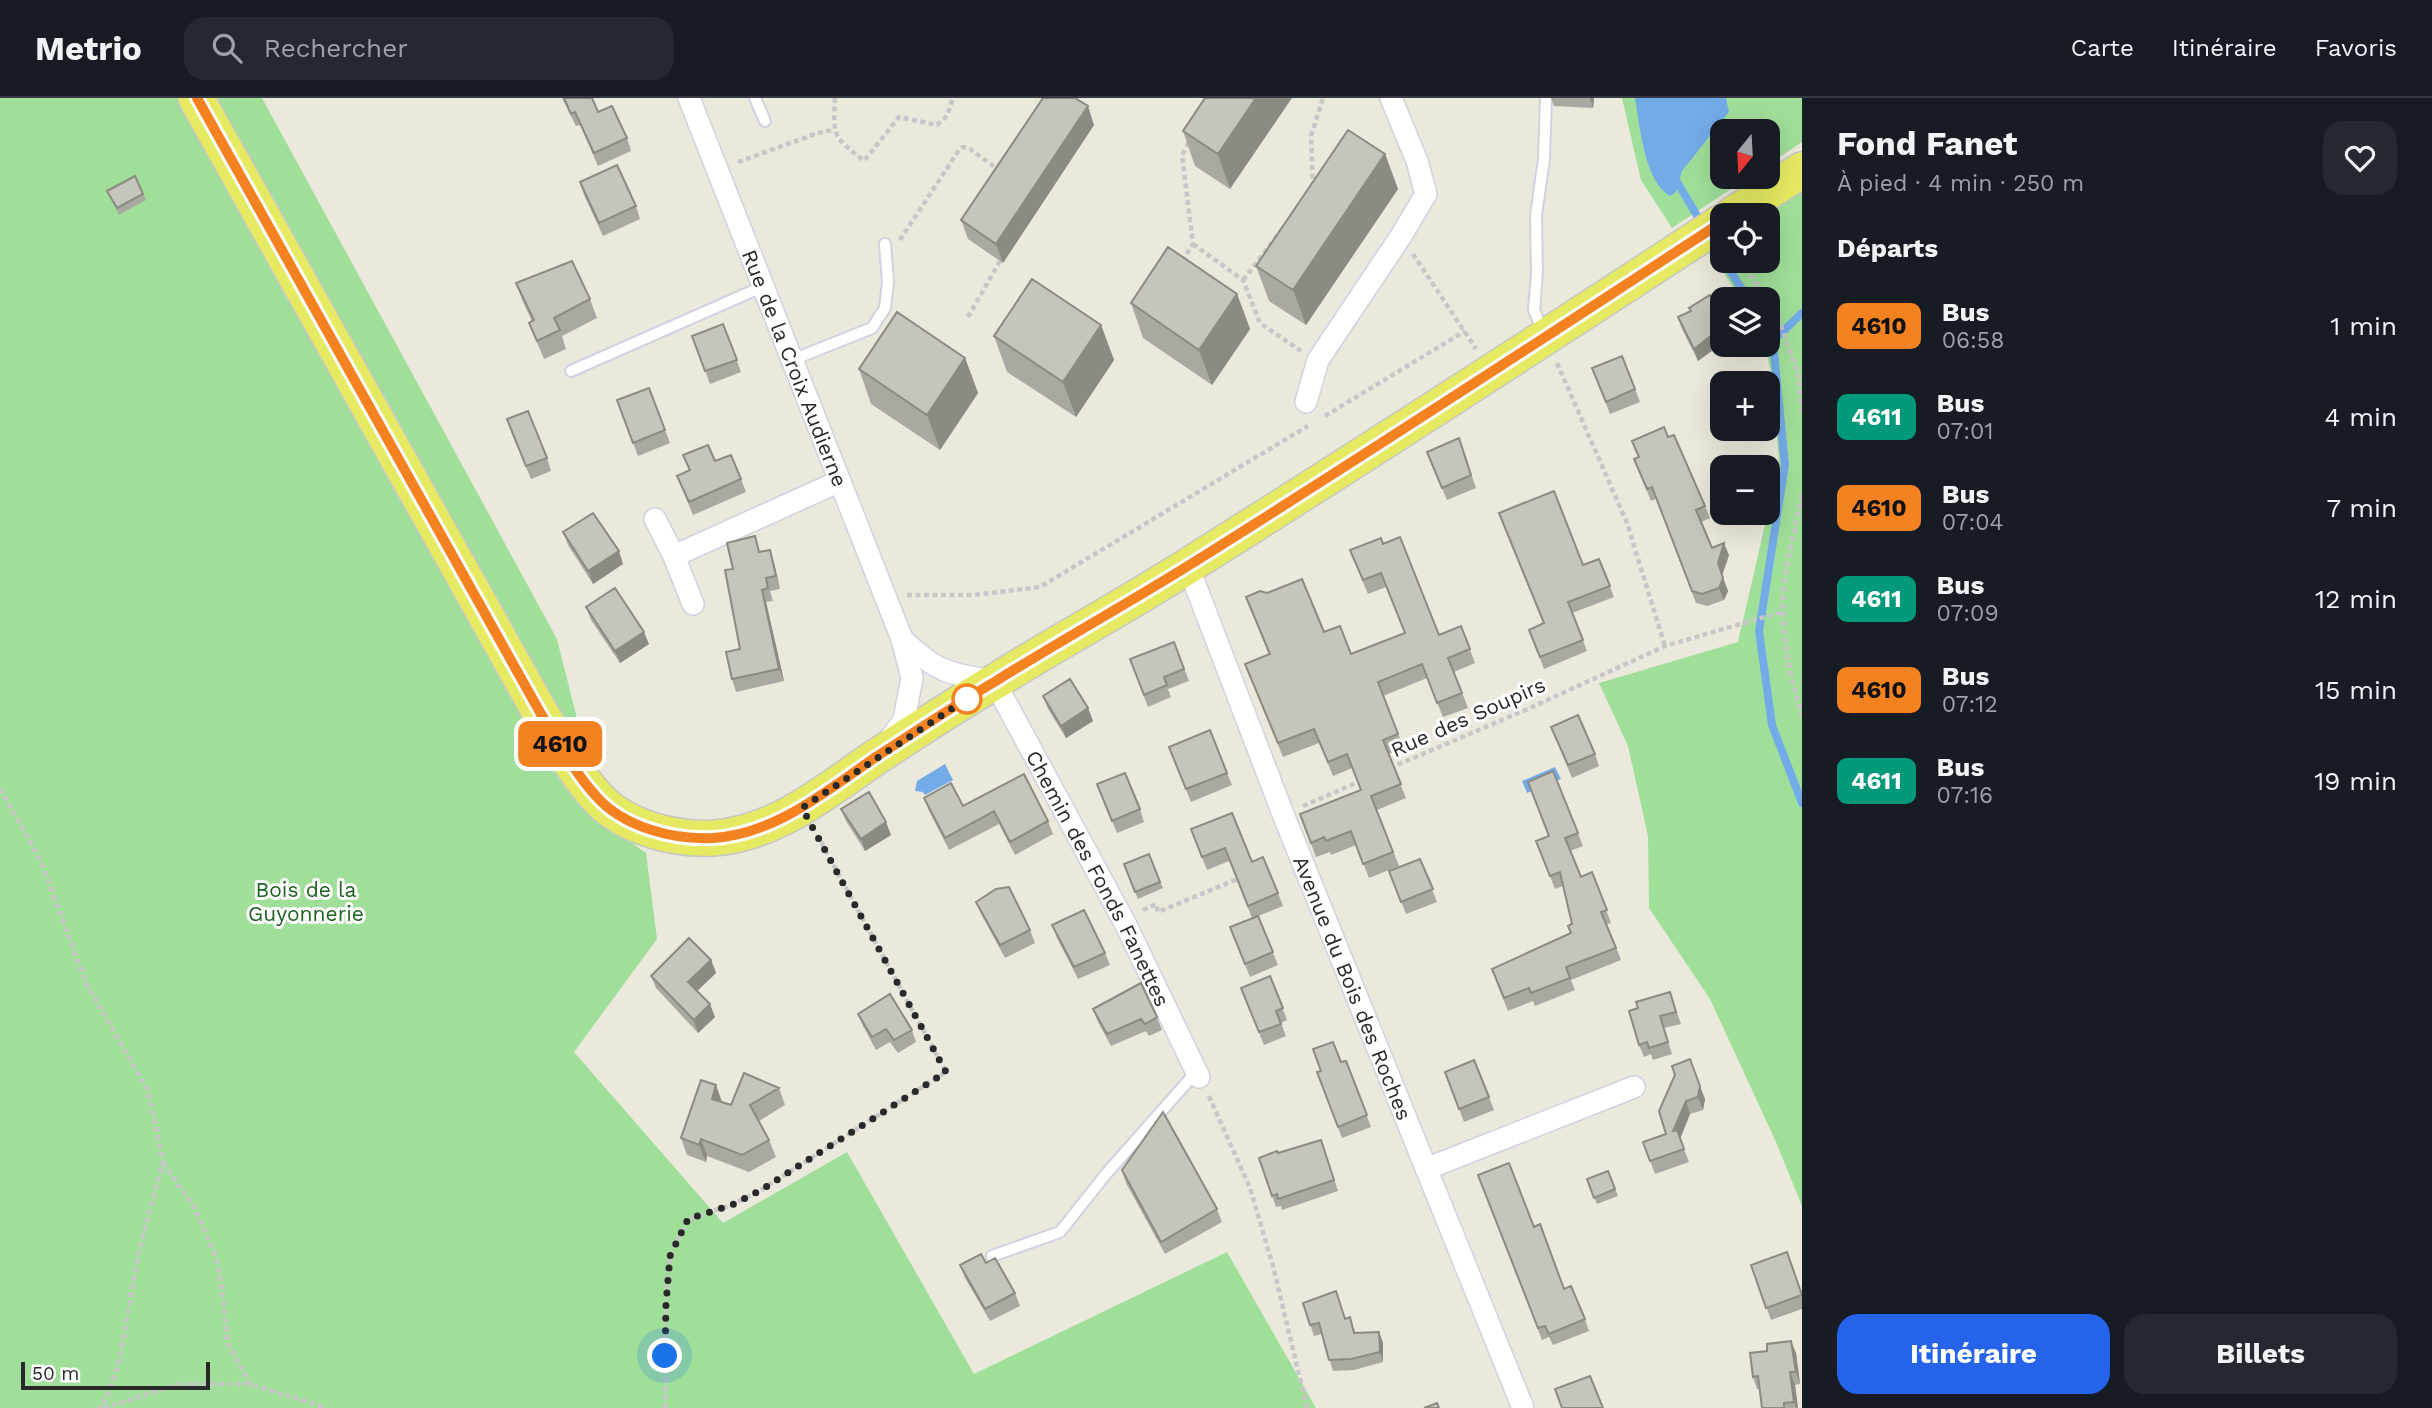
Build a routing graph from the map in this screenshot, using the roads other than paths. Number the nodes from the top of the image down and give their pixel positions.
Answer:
1 (197, 98) edge
2 (689, 98) edge
3 (755, 98) edge
4 (1391, 98) edge
5 (1546, 98) edge
6 (765, 121) dead end
7 (1802, 170) edge
8 (1751, 203) edge
9 (1710, 230) edge
10 (885, 244) dead end
11 (764, 286) junction
12 (1546, 337) junction
13 (792, 360) junction
14 (571, 371) dead end
15 (1306, 402) dead end
16 (840, 481) junction
17 (656, 519) dead end
18 (674, 556) junction
19 (1188, 566) junction
20 (693, 604) dead end
21 (902, 639) junction
22 (994, 681) junction
23 (876, 758) junction
24 (1198, 1074) joint
25 (1634, 1087) dead end
26 (1426, 1169) junction
27 (992, 1256) edge
28 (1523, 1408) edge

1 - 23 main road
2 - 11 street, Rue de la Croix Audierne
3 - 6 lane
4 - 15 street
5 - 12 lane
7 - 8 main road
9 - 12 main road
10 - 13 lane
11 - 13 street, Rue de la Croix Audierne
11 - 14 lane
12 - 19 main road
13 - 16 street, Rue de la Croix Audierne
16 - 18 street
16 - 21 street, Rue de la Croix Audierne
17 - 18 street
18 - 20 street
19 - 22 main road
19 - 26 street, Avenue du Bois des Roches
21 - 22 street, Rue de la Croix Audierne
21 - 23 street, Rue de la Croix Audierne
22 - 23 main road
22 - 24 street, Chemin des Fonds Fanettes
24 - 27 lane
25 - 26 street
26 - 28 street, Avenue du Bois des Roches

